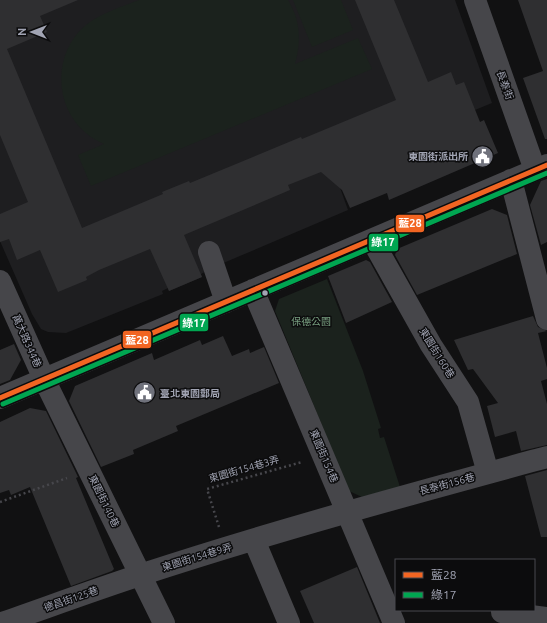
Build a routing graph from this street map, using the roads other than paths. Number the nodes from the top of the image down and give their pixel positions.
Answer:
1 (475, 0) edge
2 (541, 167) edge
3 (511, 180) junction
4 (372, 240) junction
5 (209, 252) dead end
6 (0, 281) edge
7 (253, 290) junction
8 (226, 302) junction
9 (547, 319) edge
10 (44, 379) junction
11 (0, 398) edge
12 (547, 457) edge
13 (488, 473) junction
14 (348, 512) junction
15 (254, 540) junction
16 (140, 575) junction
17 (502, 612) dead end
18 (547, 618) edge
19 (2, 623) edge
20 (164, 623) edge
21 (289, 623) edge
22 (394, 623) edge

1 - 2 street, 長泰街
2 - 3 street
3 - 4 street
3 - 9 street
4 - 7 street
4 - 13 street, 東園街160巷
5 - 8 street
6 - 10 street, 萬大路344巷
7 - 8 street
7 - 14 street, 東園街154巷
8 - 10 street
10 - 11 street
10 - 16 street, 東園街140巷
12 - 13 street, 長泰街156巷
13 - 14 street, 長泰街156巷
14 - 15 street, 東園街154巷9弄
14 - 22 street, 東園街154巷
15 - 16 street, 東園街154巷9弄
15 - 21 street
16 - 19 street, 德昌街125巷
16 - 20 street, 東園街140巷
17 - 18 street

